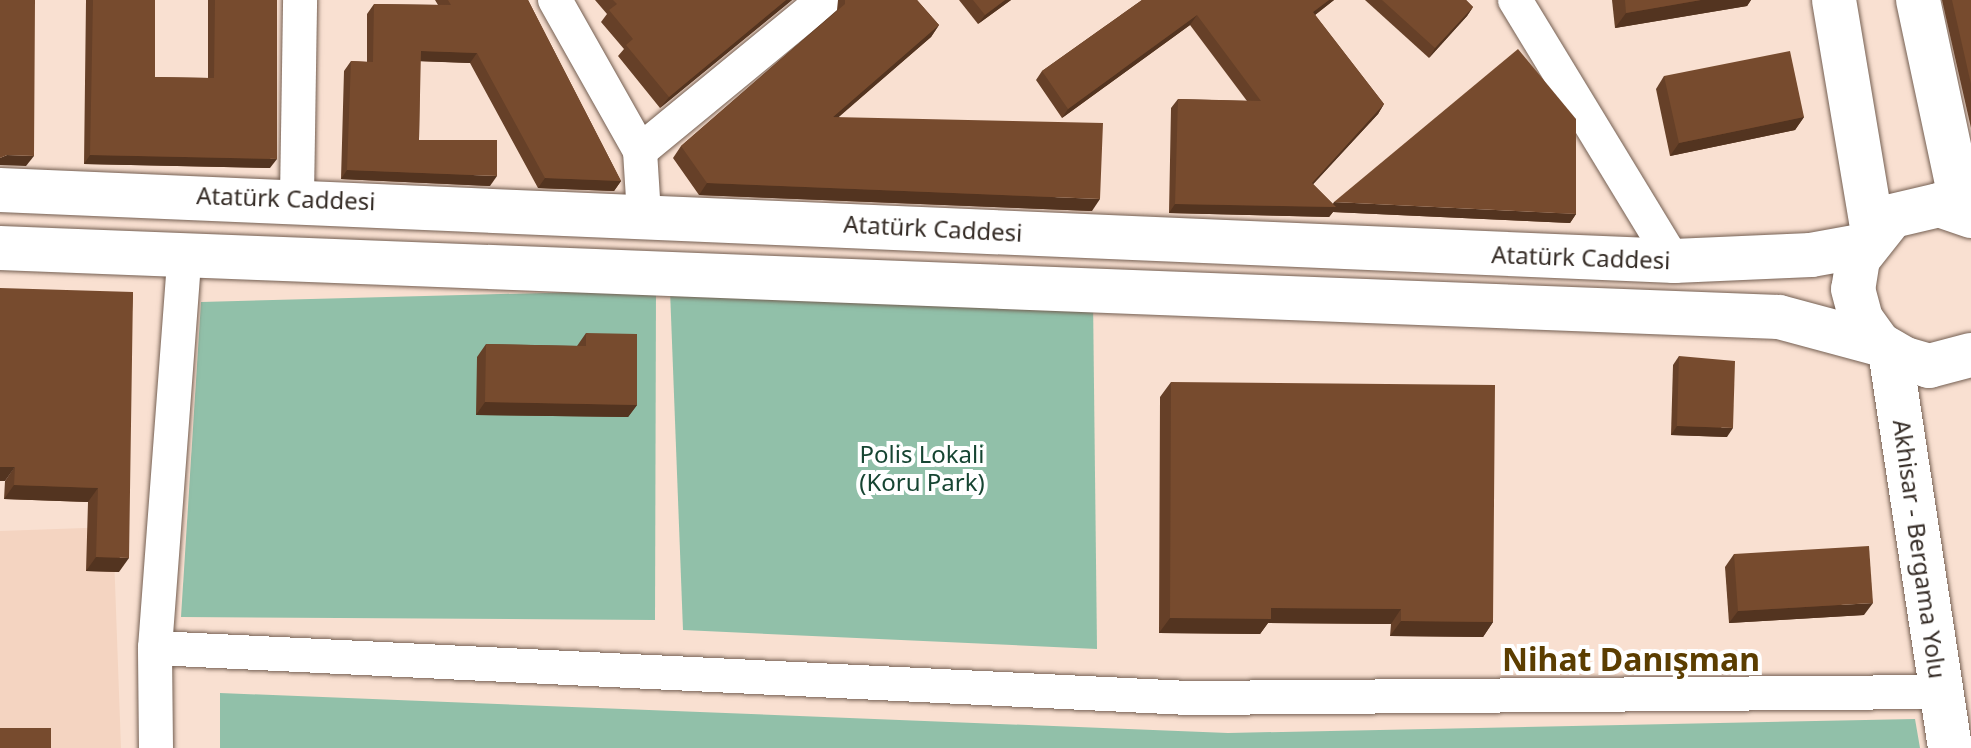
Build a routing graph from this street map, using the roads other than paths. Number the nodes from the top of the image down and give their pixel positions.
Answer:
1 (300, 0) edge
2 (555, 0) edge
3 (824, 0) edge
4 (1515, 0) edge
5 (1834, 0) edge
6 (1918, 0) edge
7 (640, 151) junction
8 (0, 190) edge
9 (297, 197) junction
10 (1967, 213) edge
11 (644, 215) junction
12 (1870, 238) junction
13 (0, 248) edge
14 (185, 252) junction
15 (1674, 261) junction
16 (1884, 347) junction
17 (1971, 355) edge
18 (155, 648) junction
19 (1941, 692) junction
20 (156, 748) edge
21 (1950, 748) edge

1 - 9 street
2 - 7 street
3 - 7 street
4 - 15 street
5 - 12 main road, Akhisar - Bergama Yolu
6 - 10 main road
7 - 11 street
8 - 9 main road, Atatürk Caddesi
9 - 11 main road, Atatürk Caddesi
10 - 12 main road
11 - 15 main road, Atatürk Caddesi
12 - 15 main road, Atatürk Caddesi
12 - 16 main road, Akhisar - Bergama Yolu
13 - 14 main road
14 - 16 main road
14 - 18 street
16 - 17 main road
16 - 19 main road, Akhisar - Bergama Yolu
18 - 19 street
18 - 20 street
19 - 21 main road, Akhisar - Bergama Yolu

